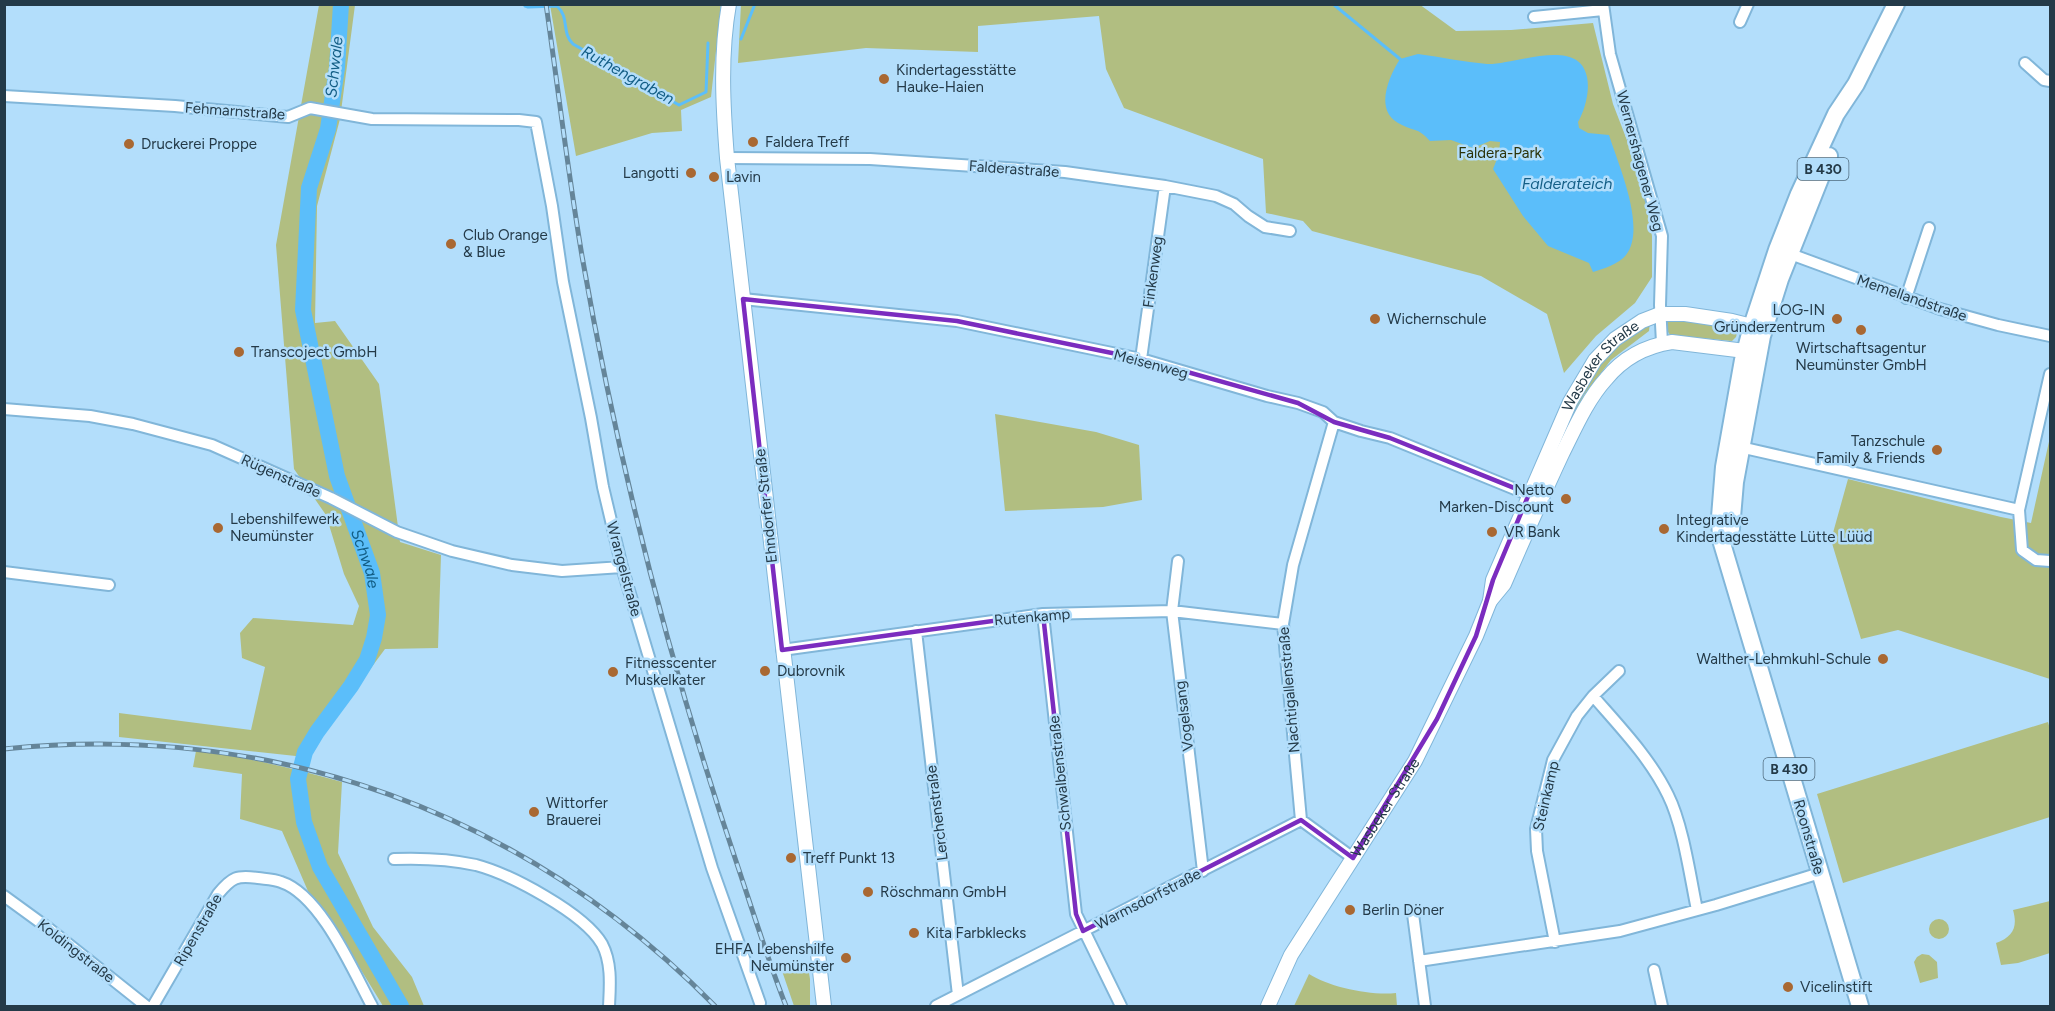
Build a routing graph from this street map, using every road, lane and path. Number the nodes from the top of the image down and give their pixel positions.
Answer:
1 (729, 4) edge
2 (1748, 4) edge
3 (1896, 4) edge
4 (1603, 7) edge
5 (1534, 17) dead end
6 (1740, 22) dead end
7 (2025, 63) dead end
8 (2050, 81) edge
9 (4, 96) edge
10 (536, 122) joint
11 (727, 158) junction
12 (1166, 186) junction
13 (1929, 228) dead end
14 (1290, 231) dead end
15 (1784, 252) junction
16 (1906, 298) junction
17 (743, 299) junction
18 (1660, 314) junction
19 (2050, 336) edge
20 (1755, 339) junction
21 (1662, 343) junction
22 (1141, 359) junction
23 (2050, 374) edge
24 (4, 409) edge
25 (1334, 422) junction
26 (1740, 447) junction
27 (1535, 497) junction
28 (2019, 510) junction
29 (1178, 561) dead end
30 (2050, 561) edge
31 (1730, 563) junction
32 (622, 567) junction
33 (4, 572) edge
34 (109, 585) dead end
35 (1172, 611) junction
36 (1042, 614) junction
37 (1283, 624) junction
38 (916, 631) junction
39 (782, 650) junction
40 (1619, 671) dead end
41 (1593, 696) junction
42 (1301, 820) junction
43 (1353, 858) junction
44 (394, 859) dead end
45 (1203, 871) junction
46 (1820, 873) junction
47 (4, 896) edge
48 (1697, 910) junction
49 (1413, 914) dead end
50 (1083, 932) junction
51 (1555, 942) junction
52 (1419, 961) junction
53 (1654, 970) dead end
54 (958, 995) junction
55 (760, 1003) dead end
56 (146, 1006) edge
57 (153, 1006) edge
58 (372, 1006) edge
59 (609, 1006) edge
60 (824, 1006) edge
61 (936, 1006) edge
62 (1121, 1006) edge
63 (1268, 1006) edge
64 (1425, 1006) edge
65 (1662, 1006) edge
66 (1860, 1006) edge

1 - 11 street, Ehndorfer Straße
2 - 6 street
3 - 15 main road, B 430
4 - 5 street, Wernershagener Weg
4 - 18 street, Wernershagener Weg
7 - 8 street
9 - 10 street, Fehmarnstraße
10 - 32 street, Wrangelstraße
11 - 12 street, Falderastraße
11 - 17 street, Ehndorfer Straße
12 - 14 street, Falderastraße
12 - 22 street, Finkenweg
13 - 16 street
15 - 16 street, Memellandstraße
15 - 20 main road, B 430
16 - 19 street, Memellandstraße
17 - 22 street, Meisenweg
17 - 39 street, Ehndorfer Straße
18 - 20 street, Wasbeker Straße
18 - 21 street, Wasbeker Straße
18 - 27 street, Wasbeker Straße
20 - 21 street, Wasbeker Straße
20 - 26 main road, Roonstraße / B 430
20 - 31 main road, Roonstraße / B 430
21 - 27 street, Wasbeker Straße
22 - 25 street, Meisenweg
23 - 28 street
24 - 32 street, Rügenstraße
25 - 27 street, Meisenweg
25 - 37 street, Nachtigallenstraße
26 - 28 street
26 - 31 main road, Roonstraße / B 430
27 - 43 street, Wasbeker Straße
28 - 30 street
29 - 35 street, Vogelsang
31 - 46 main road, Roonstraße / B 430
32 - 55 street, Wrangelstraße
33 - 34 street
35 - 36 street, Rutenkamp
35 - 37 street, Rutenkamp
35 - 45 street, Vogelsang
36 - 38 street, Rutenkamp
36 - 50 street, Schwalbenstraße
37 - 42 street, Nachtigallenstraße
38 - 39 street, Rutenkamp
38 - 54 street, Lerchenstraße
39 - 60 street, Ehndorfer Straße
40 - 41 street, Steinkamp
41 - 48 street
41 - 51 street, Steinkamp
42 - 43 street
42 - 45 street, Warmsdorfstraße
43 - 63 street, Wasbeker Straße
44 - 59 street
45 - 50 street, Warmsdorfstraße
46 - 48 street
46 - 66 main road, Roonstraße / B 430
47 - 56 street, Koldingstraße
48 - 51 street
49 - 52 street
50 - 54 street, Warmsdorfstraße
50 - 62 street, Schwalbenstraße
51 - 52 street
52 - 64 street
53 - 65 street
54 - 61 street, Warmsdorfstraße
57 - 58 street, Ripenstraße

